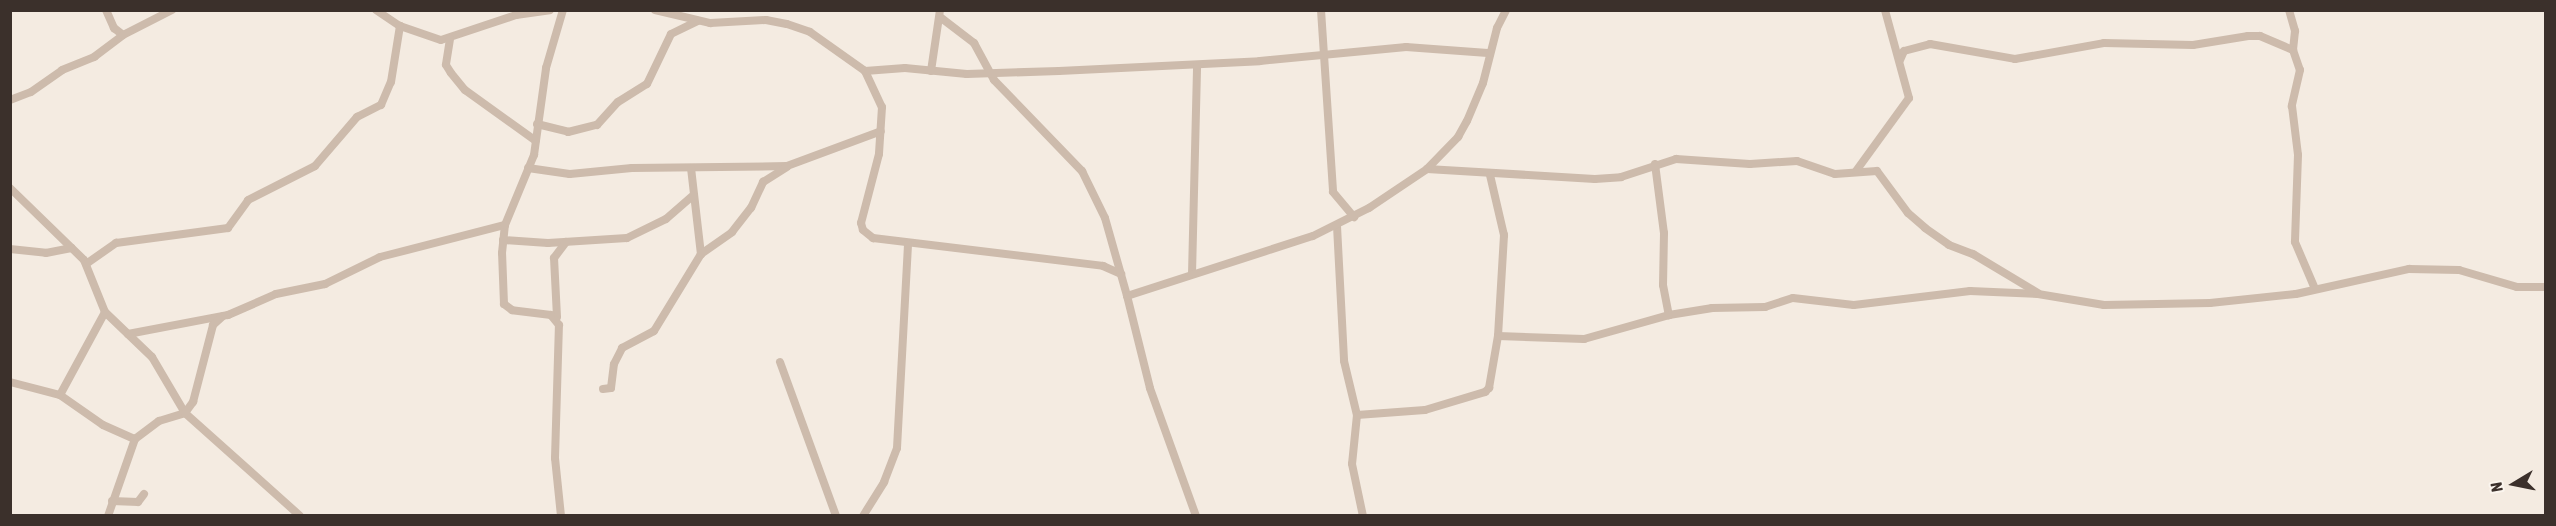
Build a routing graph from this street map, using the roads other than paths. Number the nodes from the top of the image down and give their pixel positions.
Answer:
1 (106, 10) edge
2 (172, 10) edge
3 (376, 10) edge
4 (550, 10) edge
5 (563, 10) edge
6 (655, 10) edge
7 (773, 10) edge
8 (1322, 10) edge
9 (1506, 10) edge
10 (1885, 10) edge
11 (2289, 10) edge
12 (940, 14) edge
13 (766, 20) junction
14 (698, 21) junction
15 (400, 26) junction
16 (123, 35) junction
17 (450, 39) junction
18 (2293, 50) junction
19 (1324, 53) junction
20 (1488, 53) junction
21 (1900, 60) junction
22 (1197, 65) junction
23 (865, 71) junction
24 (931, 71) junction
25 (989, 71) junction
26 (10, 100) edge
27 (537, 124) junction
28 (881, 131) junction
29 (536, 141) junction
30 (1655, 164) junction
31 (787, 166) junction
32 (528, 168) junction
33 (691, 168) junction
34 (1427, 169) junction
35 (1856, 171) junction
36 (1490, 175) junction
37 (10, 188) edge
38 (692, 196) junction
39 (1354, 217) junction
40 (505, 225) junction
41 (1337, 226) junction
42 (503, 240) junction
43 (567, 240) junction
44 (908, 244) junction
45 (72, 248) junction
46 (10, 249) edge
47 (701, 254) junction
48 (86, 264) junction
49 (1121, 274) junction
50 (1192, 274) junction
51 (2546, 287) edge
52 (2315, 288) junction
53 (2038, 294) junction
54 (1127, 296) junction
55 (105, 312) junction
56 (1669, 315) junction
57 (223, 316) junction
58 (557, 317) junction
59 (128, 334) junction
60 (1498, 336) junction
61 (780, 362) dead end
62 (10, 382) edge
63 (603, 389) dead end
64 (60, 395) junction
65 (185, 412) junction
66 (1357, 415) junction
67 (135, 439) junction
68 (144, 494) dead end
69 (112, 501) junction
70 (108, 516) edge
71 (300, 516) edge
72 (561, 516) edge
73 (836, 516) edge
74 (863, 516) edge
75 (1196, 516) edge
76 (1363, 516) edge

1 - 16 street
2 - 16 street
3 - 15 street
4 - 17 street
5 - 27 street
6 - 14 street
7 - 13 street
8 - 19 street
9 - 20 street
10 - 21 street
11 - 18 street
12 - 24 street
12 - 25 street
13 - 14 street
13 - 23 street
14 - 27 street
15 - 17 street
15 - 48 street
16 - 26 street
17 - 29 street
18 - 21 street
18 - 52 street
19 - 20 street
19 - 22 street
19 - 39 street
20 - 34 street
21 - 35 street
22 - 25 street
22 - 50 street
23 - 24 street
23 - 28 street
24 - 25 street
25 - 49 street
27 - 29 street
28 - 31 street
28 - 44 street
29 - 32 street
30 - 35 street
30 - 36 street
30 - 56 street
31 - 33 street
31 - 47 street
32 - 33 street
32 - 40 street
33 - 38 street
34 - 36 street
34 - 39 street
35 - 53 street
36 - 60 street
37 - 45 street
38 - 43 street
38 - 47 street
39 - 41 street
40 - 42 street
40 - 57 street
41 - 50 street
41 - 66 street
42 - 43 street
42 - 58 street
43 - 58 street
44 - 49 street
44 - 74 street
45 - 46 street
45 - 48 street
47 - 63 street
48 - 55 street
49 - 54 street
50 - 54 street
51 - 52 street
52 - 53 street
53 - 56 street
54 - 75 street
55 - 59 street
55 - 64 street
56 - 60 street
57 - 59 street
57 - 65 street
58 - 72 street
59 - 65 street
60 - 66 street
61 - 73 street
62 - 64 street
64 - 67 street
65 - 67 street
65 - 71 street
66 - 76 street
67 - 69 street
68 - 69 street
69 - 70 street

